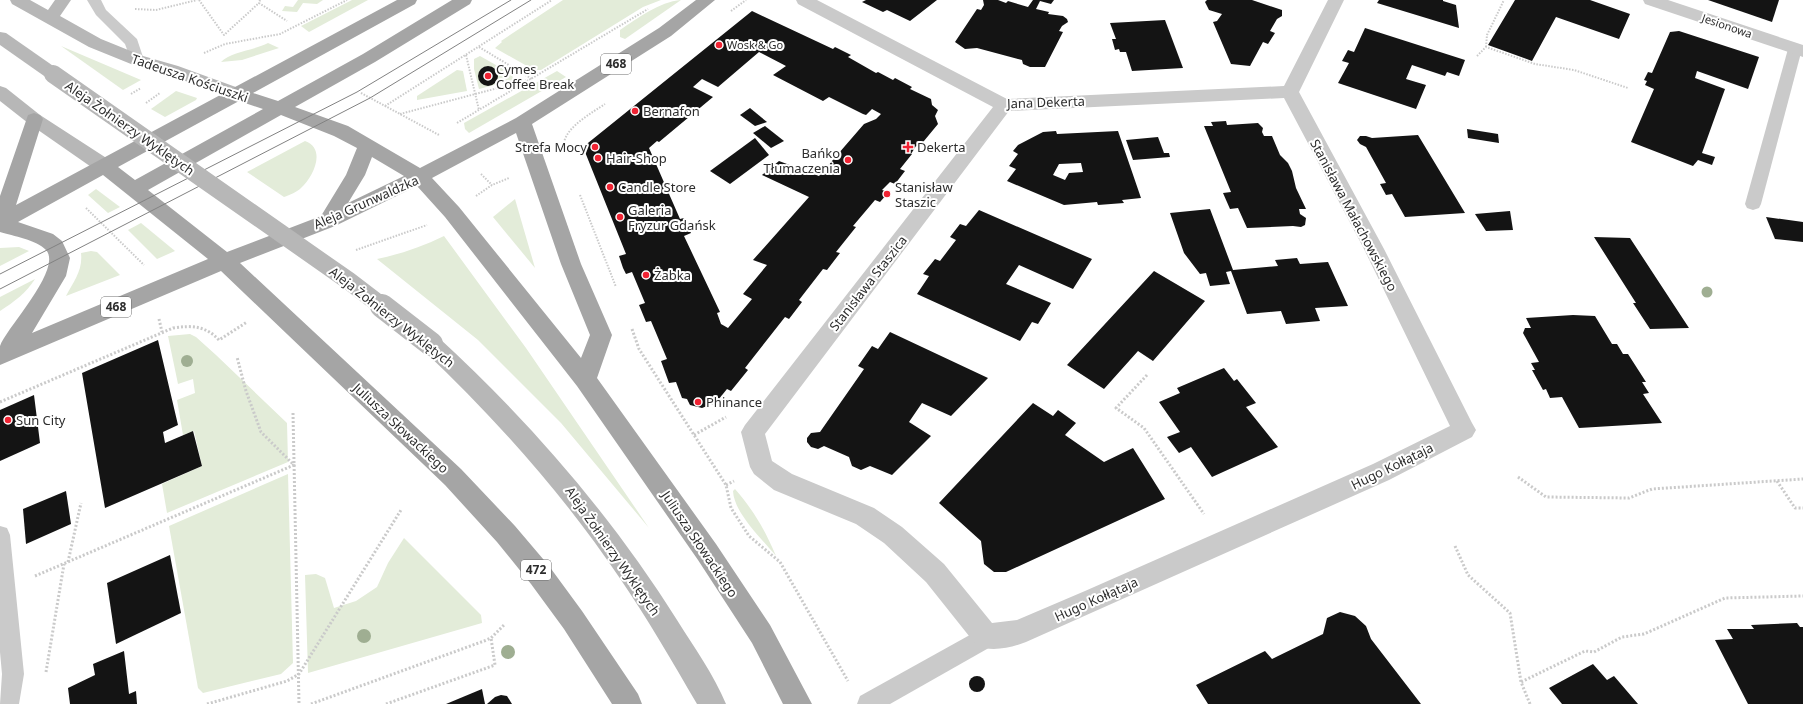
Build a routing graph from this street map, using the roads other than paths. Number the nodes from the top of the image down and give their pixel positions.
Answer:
1 (18, 0) edge
2 (63, 0) edge
3 (94, 0) edge
4 (409, 0) edge
5 (464, 0) edge
6 (707, 0) edge
7 (804, 0) edge
8 (1336, 0) edge
9 (1651, 0) edge
10 (50, 19) junction
11 (0, 37) edge
12 (1799, 50) edge
13 (137, 60) junction
14 (0, 92) edge
15 (1290, 92) junction
16 (238, 94) junction
17 (1004, 104) junction
18 (280, 108) junction
19 (34, 119) junction
20 (522, 122) junction
21 (367, 145) junction
22 (104, 166) junction
23 (420, 178) junction
24 (134, 189) junction
25 (1753, 204) dead end
26 (328, 220) junction
27 (0, 223) edge
28 (224, 261) junction
29 (4, 354) edge
30 (585, 379) junction
31 (1464, 430) joint
32 (0, 535) edge
33 (986, 637) junction
34 (8, 704) edge
35 (628, 704) edge
36 (712, 704) edge
37 (798, 704) edge
38 (868, 704) edge

1 - 10 main road, Tadeusza Kościuszki
2 - 10 main road
3 - 13 lane
4 - 16 main road
5 - 18 main road
6 - 20 main road, Aleja Grunwaldzka / 468
7 - 17 street, Jana Dekerta
8 - 15 street
9 - 12 street, Jesionowa
10 - 13 main road, Tadeusza Kościuszki
11 - 36 main road, Aleja Żołnierzy Wyklętych, bridge
12 - 25 lane
13 - 16 main road, Tadeusza Kościuszki
14 - 19 main road
15 - 17 street, Jana Dekerta
15 - 31 street, Stanisława Małachowskiego
16 - 18 main road, Tadeusza Kościuszki
16 - 22 main road
17 - 33 street, Stanisława Staszica
18 - 21 main road, Tadeusza Kościuszki
18 - 24 main road
19 - 22 main road
19 - 27 main road
20 - 23 main road, Aleja Grunwaldzka / 468
20 - 30 main road
21 - 23 main road, Juliusza Słowackiego
21 - 26 main road
22 - 24 main road
22 - 27 main road
23 - 26 main road, Aleja Grunwaldzka / 468
23 - 30 main road, Juliusza Słowackiego
24 - 28 main road, Juliusza Słowackiego
26 - 28 main road, Aleja Grunwaldzka / 468
27 - 29 main road
28 - 29 main road, Aleja Grunwaldzka / 468
28 - 35 main road, Juliusza Słowackiego / 472
30 - 37 main road, Juliusza Słowackiego
31 - 33 street, Hugo Kołłątaja
32 - 34 lane
33 - 38 lane

